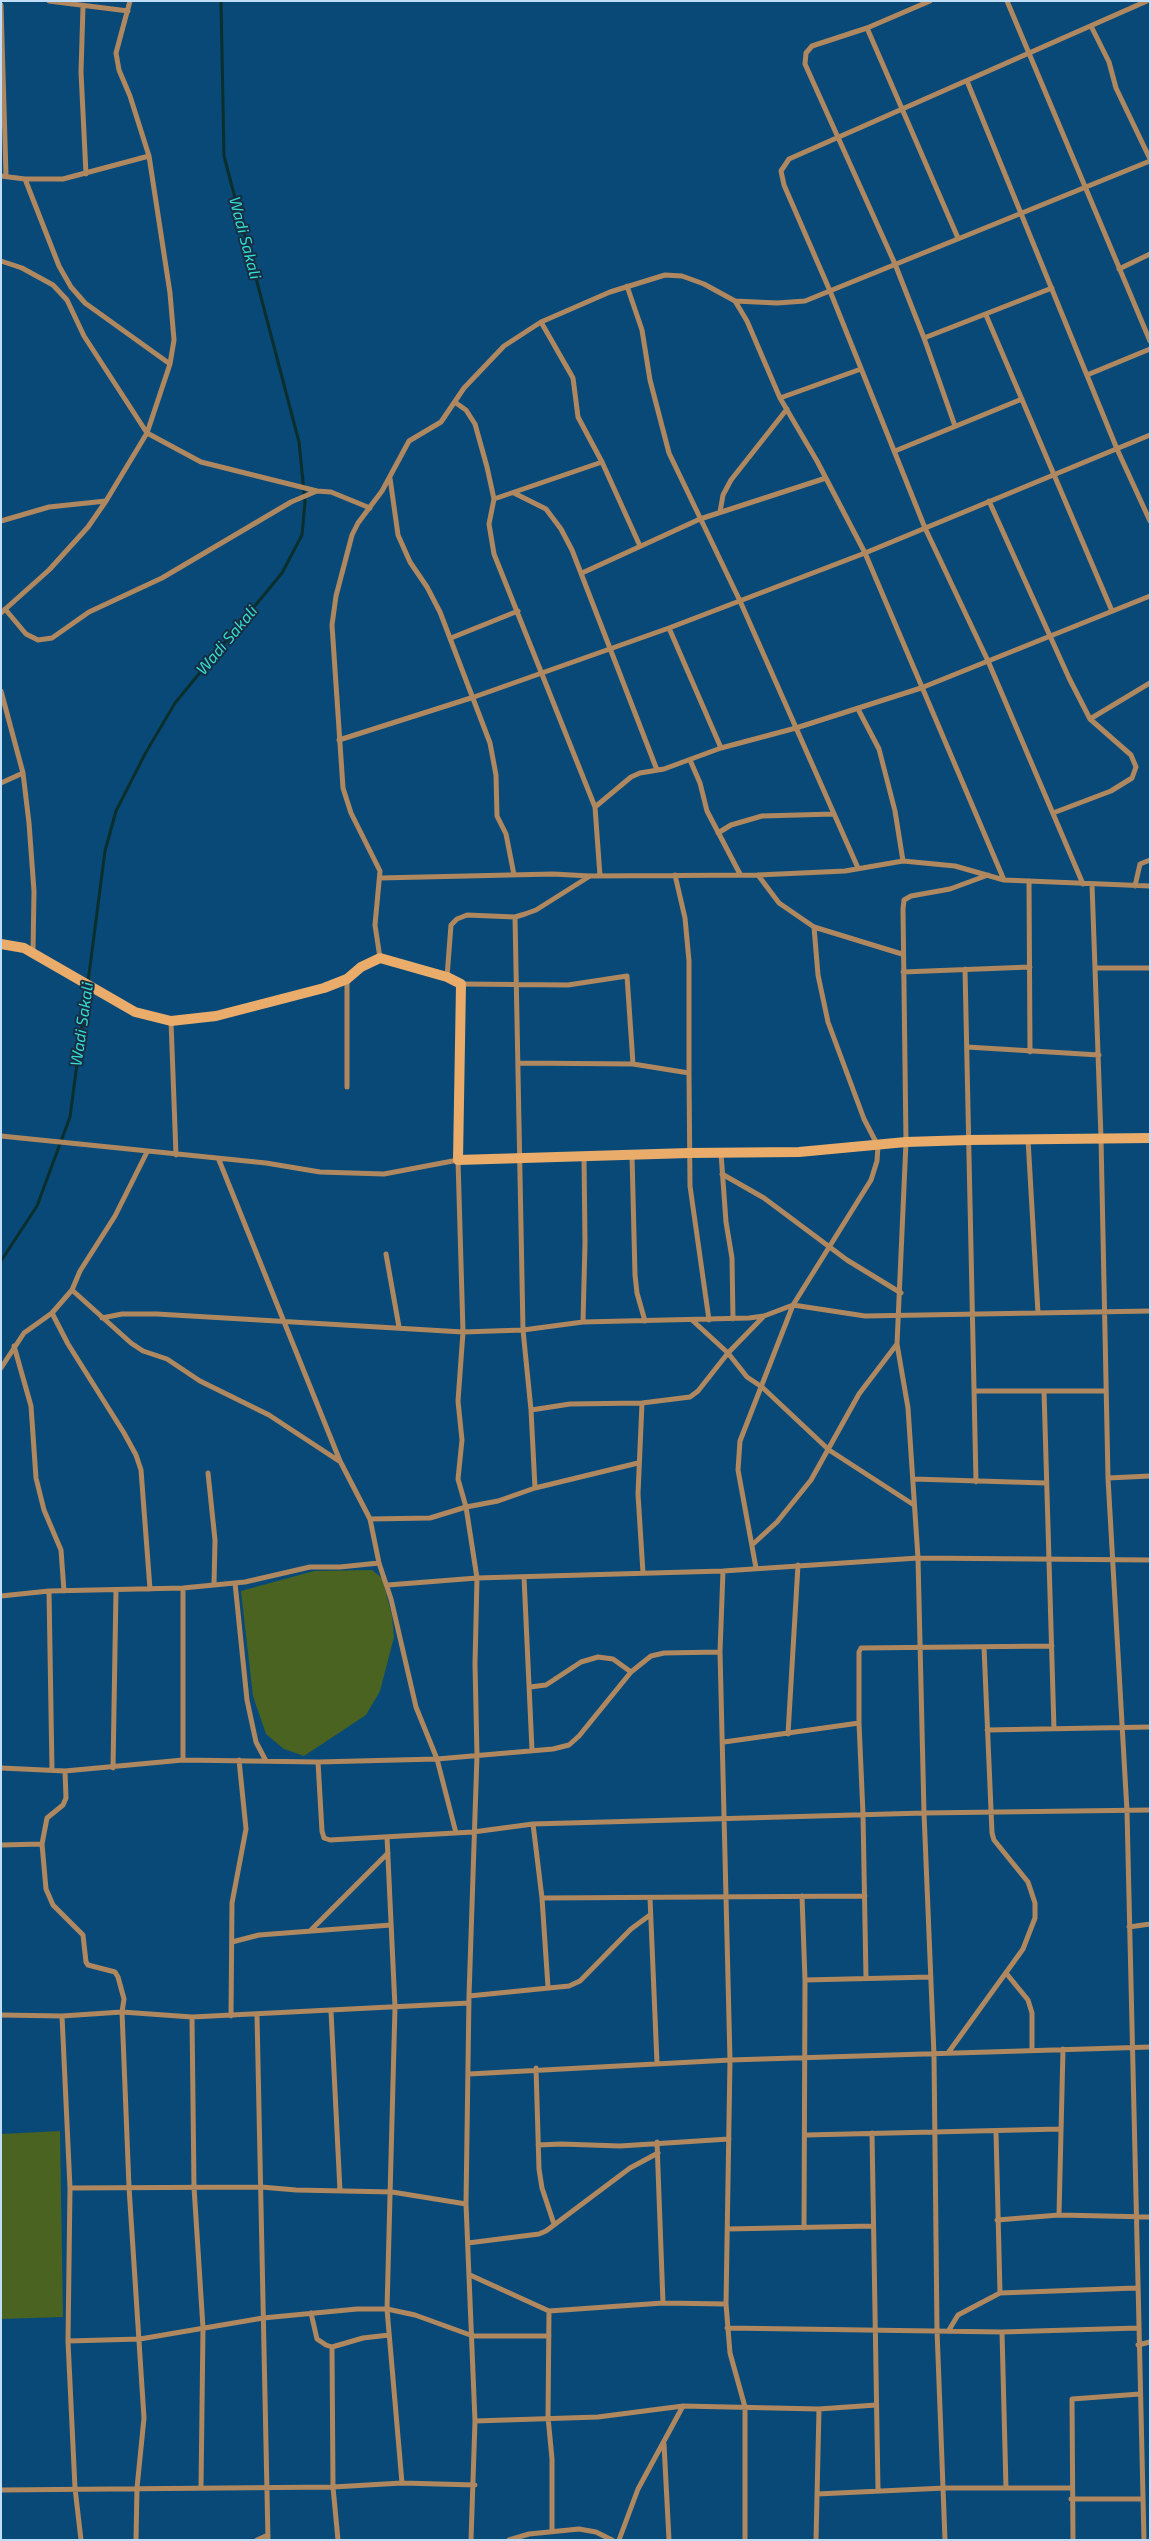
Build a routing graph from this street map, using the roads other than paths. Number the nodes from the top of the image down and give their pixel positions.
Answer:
1 (49, 1) edge
2 (130, 1) edge
3 (930, 1) edge
4 (1007, 1) edge
5 (1147, 1) edge
6 (1, 5) edge
7 (83, 7) junction
8 (128, 10) junction
9 (1091, 26) junction
10 (867, 28) junction
11 (1030, 54) junction
12 (967, 81) junction
13 (901, 110) junction
14 (838, 138) junction
15 (149, 156) junction
16 (1150, 160) edge
17 (86, 174) junction
18 (3, 175) edge
19 (25, 179) junction
20 (1085, 188) junction
21 (1021, 213) junction
22 (958, 238) junction
23 (1150, 254) edge
24 (1, 261) edge
25 (895, 264) junction
26 (1119, 269) junction
27 (627, 286) junction
28 (71, 287) junction
29 (1052, 288) junction
30 (830, 291) junction
31 (67, 300) junction
32 (735, 301) junction
33 (986, 314) junction
34 (541, 322) junction
35 (924, 338) junction
36 (1150, 341) edge
37 (1150, 349) edge
38 (170, 364) junction
39 (861, 369) junction
40 (1087, 375) junction
41 (780, 398) junction
42 (1022, 398) junction
43 (456, 403) junction
44 (786, 409) junction
45 (955, 426) junction
46 (147, 434) junction
47 (1150, 435) edge
48 (1117, 449) junction
49 (894, 451) junction
50 (602, 462) junction
51 (1054, 474) junction
52 (390, 478) junction
53 (826, 478) junction
54 (317, 491) junction
55 (514, 493) junction
56 (494, 500) junction
57 (106, 501) junction
58 (989, 501) junction
59 (370, 508) junction
60 (720, 512) junction
61 (700, 519) junction
62 (1, 521) edge
63 (1150, 522) edge
64 (925, 528) junction
65 (640, 546) junction
66 (864, 553) junction
67 (582, 573) junction
68 (1150, 596) edge
69 (740, 601) junction
70 (3, 611) edge
71 (518, 611) junction
72 (1112, 611) junction
73 (670, 628) junction
74 (1050, 636) junction
75 (451, 638) junction
76 (609, 650) junction
77 (988, 662) junction
78 (540, 673) junction
79 (1150, 683) edge
80 (922, 688) junction
81 (1, 691) edge
82 (474, 697) junction
83 (858, 708) junction
84 (1090, 719) junction
85 (796, 728) junction
86 (339, 740) junction
87 (721, 748) junction
88 (690, 760) junction
89 (657, 770) junction
90 (23, 774) junction
91 (1, 783) edge
92 (596, 807) junction
93 (1053, 812) junction
94 (834, 814) junction
95 (718, 833) junction
96 (1150, 860) edge
97 (903, 861) junction
98 (858, 868) junction
99 (740, 874) junction
100 (514, 875) junction
101 (675, 875) junction
102 (758, 875) junction
103 (988, 875) junction
104 (590, 876) junction
105 (600, 876) junction
106 (380, 878) junction
107 (1004, 880) junction
108 (1029, 882) junction
109 (1083, 884) junction
110 (1092, 884) junction
111 (1135, 886) junction
112 (1150, 886) edge
113 (515, 917) junction
114 (814, 927) junction
115 (1, 944) edge
116 (33, 953) junction
117 (902, 954) junction
118 (380, 958) junction
119 (1030, 967) junction
120 (1096, 968) junction
121 (1150, 968) edge
122 (965, 969) junction
123 (903, 972) junction
124 (447, 977) junction
125 (347, 980) junction
126 (461, 984) junction
127 (516, 985) junction
128 (171, 1021) junction
129 (967, 1047) junction
130 (1030, 1052) junction
131 (1098, 1055) junction
132 (518, 1063) junction
133 (632, 1064) junction
134 (688, 1073) junction
135 (347, 1087) dead end
136 (1, 1136) edge
137 (1101, 1138) junction
138 (1150, 1138) edge
139 (1028, 1139) junction
140 (969, 1140) junction
141 (906, 1142) junction
142 (878, 1146) junction
143 (148, 1152) junction
144 (689, 1153) junction
145 (721, 1153) junction
146 (632, 1154) junction
147 (176, 1155) junction
148 (584, 1156) junction
149 (520, 1158) junction
150 (219, 1160) junction
151 (458, 1160) junction
152 (722, 1174) junction
153 (830, 1246) junction
154 (386, 1254) dead end
155 (72, 1290) junction
156 (901, 1293) junction
157 (794, 1306) junction
158 (1150, 1311) edge
159 (1103, 1312) junction
160 (52, 1313) junction
161 (1038, 1313) junction
162 (971, 1314) junction
163 (900, 1315) junction
164 (764, 1316) junction
165 (102, 1318) junction
166 (734, 1319) junction
167 (692, 1320) junction
168 (709, 1320) junction
169 (645, 1321) junction
170 (583, 1322) junction
171 (286, 1323) junction
172 (399, 1327) junction
173 (523, 1330) junction
174 (463, 1332) junction
175 (897, 1344) junction
176 (14, 1346) junction
177 (728, 1352) junction
178 (1, 1368) edge
179 (762, 1387) junction
180 (974, 1391) junction
181 (1044, 1391) junction
182 (1105, 1391) junction
183 (642, 1403) junction
184 (531, 1410) junction
185 (829, 1450) junction
186 (340, 1461) junction
187 (638, 1463) junction
188 (208, 1473) dead end
189 (1150, 1476) edge
190 (1108, 1478) junction
191 (912, 1480) junction
192 (976, 1482) junction
193 (1045, 1483) junction
194 (535, 1488) junction
195 (914, 1505) junction
196 (466, 1507) junction
197 (370, 1519) junction
198 (752, 1545) junction
199 (918, 1558) junction
200 (1048, 1560) junction
201 (1150, 1560) edge
202 (1113, 1561) junction
203 (379, 1563) junction
204 (798, 1566) junction
205 (756, 1568) junction
206 (724, 1572) junction
207 (643, 1574) junction
208 (524, 1577) junction
209 (477, 1578) junction
210 (235, 1583) junction
211 (214, 1585) junction
212 (388, 1585) junction
213 (183, 1588) junction
214 (150, 1589) junction
215 (116, 1590) junction
216 (50, 1591) junction
217 (64, 1591) junction
218 (1, 1596) edge
219 (920, 1646) junction
220 (984, 1646) junction
221 (1052, 1646) junction
222 (720, 1652) junction
223 (631, 1672) junction
224 (530, 1687) junction
225 (859, 1723) junction
226 (1150, 1726) edge
227 (1123, 1727) junction
228 (1054, 1729) junction
229 (987, 1730) junction
230 (788, 1734) junction
231 (724, 1742) junction
232 (532, 1750) junction
233 (477, 1755) junction
234 (437, 1759) junction
235 (183, 1760) junction
236 (239, 1760) junction
237 (266, 1761) junction
238 (318, 1762) junction
239 (1, 1768) edge
240 (114, 1768) junction
241 (52, 1770) junction
242 (65, 1771) junction
243 (1150, 1810) edge
244 (1127, 1811) junction
245 (924, 1813) junction
246 (864, 1814) junction
247 (990, 1814) junction
248 (726, 1818) junction
249 (533, 1824) junction
250 (474, 1832) junction
251 (456, 1833) junction
252 (387, 1837) junction
253 (42, 1844) junction
254 (1, 1845) edge
255 (388, 1853) junction
256 (802, 1896) junction
257 (865, 1896) junction
258 (728, 1897) junction
259 (542, 1898) junction
260 (650, 1898) junction
261 (650, 1915) junction
262 (1150, 1924) edge
263 (391, 1925) junction
264 (1129, 1926) junction
265 (310, 1931) junction
266 (232, 1942) junction
267 (1006, 1973) junction
268 (930, 1977) junction
269 (866, 1978) junction
270 (805, 1980) junction
271 (548, 1987) junction
272 (469, 1996) junction
273 (469, 2003) junction
274 (395, 2007) junction
275 (331, 2011) junction
276 (122, 2012) junction
277 (1, 2015) edge
278 (256, 2015) junction
279 (62, 2016) junction
280 (231, 2016) junction
281 (192, 2017) junction
282 (1131, 2048) junction
283 (1150, 2048) edge
284 (1064, 2049) junction
285 (1032, 2050) junction
286 (948, 2053) junction
287 (934, 2055) junction
288 (804, 2058) junction
289 (730, 2060) junction
290 (657, 2063) junction
291 (536, 2068) junction
292 (469, 2074) junction
293 (1060, 2129) junction
294 (935, 2132) junction
295 (996, 2132) junction
296 (872, 2133) junction
297 (806, 2135) junction
298 (729, 2139) junction
299 (657, 2142) junction
300 (538, 2146) junction
301 (658, 2153) junction
302 (194, 2187) junction
303 (262, 2187) junction
304 (70, 2188) junction
305 (129, 2188) junction
306 (340, 2191) junction
307 (392, 2192) junction
308 (466, 2204) junction
309 (1059, 2215) junction
310 (1135, 2217) junction
311 (1150, 2217) edge
312 (997, 2220) junction
313 (554, 2224) junction
314 (872, 2226) junction
315 (804, 2228) junction
316 (728, 2229) junction
317 (468, 2243) junction
318 (470, 2275) junction
319 (1136, 2288) junction
320 (1000, 2293) junction
321 (663, 2303) junction
322 (726, 2304) junction
323 (387, 2308) junction
324 (549, 2310) junction
325 (310, 2313) junction
326 (263, 2318) junction
327 (203, 2328) junction
328 (727, 2328) junction
329 (1138, 2328) junction
330 (876, 2330) junction
331 (937, 2330) junction
332 (949, 2330) junction
333 (1002, 2332) junction
334 (388, 2336) junction
335 (473, 2336) junction
336 (549, 2336) junction
337 (140, 2339) junction
338 (68, 2341) junction
339 (1150, 2342) edge
340 (1138, 2345) junction
341 (332, 2347) junction
342 (1140, 2394) junction
343 (876, 2405) junction
344 (683, 2406) junction
345 (745, 2407) junction
346 (820, 2409) junction
347 (548, 2417) junction
348 (475, 2421) junction
349 (664, 2443) junction
350 (402, 2483) junction
351 (1143, 2484) junction
352 (1150, 2484) edge
353 (474, 2485) junction
354 (267, 2487) junction
355 (333, 2487) junction
356 (75, 2488) junction
357 (137, 2488) junction
358 (201, 2488) junction
359 (944, 2488) junction
360 (1006, 2488) junction
361 (1072, 2488) junction
362 (1, 2490) edge
363 (878, 2490) junction
364 (816, 2494) junction
365 (1071, 2499) junction
366 (1143, 2499) junction
367 (552, 2531) junction
368 (268, 2537) edge
369 (81, 2540) edge
370 (136, 2540) edge
371 (257, 2540) edge
372 (338, 2540) edge
373 (471, 2540) edge
374 (509, 2540) edge
375 (612, 2540) edge
376 (619, 2540) edge
377 (669, 2540) edge
378 (745, 2540) edge
379 (816, 2540) edge
380 (945, 2540) edge
381 (1073, 2540) edge
382 (1144, 2540) edge

1 - 7 street
2 - 8 street
3 - 10 street
4 - 11 street
5 - 9 street
6 - 18 street
7 - 8 street
7 - 17 street
8 - 15 street
9 - 11 street
9 - 16 street
10 - 13 street
10 - 14 street
11 - 12 street
11 - 20 street
12 - 13 street
12 - 21 street
13 - 14 street
13 - 22 street
14 - 25 street
14 - 30 street
15 - 17 street
15 - 38 street
16 - 20 street
17 - 19 street
18 - 19 street
19 - 28 street
20 - 21 street
20 - 26 street
21 - 22 street
21 - 29 street
22 - 25 street
23 - 26 street
24 - 31 street
25 - 30 street
25 - 35 street
26 - 36 street
27 - 32 street
27 - 34 street
27 - 61 street
28 - 31 street
28 - 38 street
29 - 33 street
29 - 40 street
30 - 32 street
30 - 39 street
31 - 46 street
32 - 41 street
33 - 35 street
33 - 42 street
34 - 43 street
34 - 50 street
35 - 45 street
37 - 40 street
38 - 46 street
39 - 41 street
39 - 49 street
40 - 48 street
41 - 44 street
42 - 45 street
42 - 51 street
43 - 52 street
43 - 56 street
44 - 53 street
44 - 60 street
45 - 49 street
46 - 54 street
46 - 57 street
47 - 48 street
48 - 51 street
48 - 63 street
49 - 64 street
50 - 55 street
50 - 65 street
51 - 58 street
51 - 72 street
52 - 59 street
52 - 75 street
53 - 60 street
53 - 66 street
54 - 59 street
54 - 70 street
55 - 56 street
55 - 67 street
56 - 71 street
57 - 62 street
57 - 70 street
58 - 64 street
58 - 74 street
59 - 86 street
60 - 61 street
61 - 65 street
61 - 69 street
64 - 66 street
64 - 77 street
65 - 67 street
66 - 69 street
66 - 80 street
67 - 76 street
68 - 72 street
69 - 73 street
69 - 85 street
71 - 75 street
71 - 78 street
72 - 74 street
73 - 76 street
73 - 87 street
74 - 77 street
74 - 84 street
75 - 82 street
76 - 78 street
76 - 89 street
77 - 80 street
77 - 93 street
78 - 82 street
78 - 92 street
79 - 84 street
80 - 83 street
80 - 107 street
81 - 90 street
82 - 86 street
82 - 100 street
83 - 85 street
83 - 97 street
84 - 93 street
85 - 87 street
85 - 94 street
86 - 106 street
87 - 88 street
88 - 89 street
88 - 95 street
89 - 92 street
90 - 91 street
90 - 116 street
92 - 105 street
93 - 109 street
94 - 95 street
94 - 98 street
95 - 99 street
96 - 111 street
97 - 98 street
97 - 103 street
98 - 102 street
99 - 101 street
99 - 102 street
100 - 104 street
100 - 106 street
101 - 105 street
101 - 134 street
102 - 114 street
103 - 107 street
103 - 117 street
104 - 105 street
104 - 113 street
106 - 118 street
107 - 108 street
108 - 109 street
108 - 119 street
109 - 110 street
110 - 111 street
110 - 120 street
111 - 112 street
113 - 124 street
113 - 127 street
114 - 117 street
114 - 142 street
115 - 116 street
116 - 128 street
117 - 123 street
118 - 124 street
118 - 125 street
119 - 122 street
119 - 130 street
120 - 121 street
120 - 131 street
122 - 123 street
122 - 129 street
123 - 141 street
124 - 126 street
125 - 128 street
125 - 135 street
126 - 127 street
126 - 151 street
127 - 132 street
127 - 133 street
128 - 147 street
129 - 130 street
129 - 140 street
130 - 131 street
131 - 137 street
132 - 133 street
132 - 149 street
133 - 134 street
134 - 144 street
136 - 143 street
137 - 138 street
137 - 139 street
137 - 159 street
139 - 140 street
139 - 161 street
140 - 141 street
140 - 162 street
141 - 142 street
141 - 156 street
142 - 145 street
142 - 153 street
143 - 147 street
143 - 155 street
144 - 145 street
144 - 146 street
144 - 168 street
145 - 152 street
146 - 148 street
146 - 169 street
147 - 150 street
148 - 149 street
148 - 170 street
149 - 151 street
149 - 173 street
150 - 151 street
150 - 171 street
151 - 174 street
152 - 153 street
152 - 166 street
153 - 156 street
153 - 157 street
154 - 172 street
155 - 160 street
155 - 165 street
156 - 163 street
157 - 163 street
157 - 164 street
157 - 179 street
158 - 159 street
159 - 161 street
159 - 182 street
160 - 176 street
160 - 214 street
161 - 162 street
162 - 163 street
162 - 180 street
163 - 175 street
164 - 166 street
164 - 177 street
165 - 171 street
165 - 186 street
166 - 168 street
167 - 168 street
167 - 169 street
167 - 177 street
169 - 170 street
170 - 173 street
171 - 172 street
171 - 186 street
172 - 174 street
173 - 174 street
173 - 184 street
174 - 196 street
175 - 185 street
175 - 191 street
176 - 178 street
176 - 217 street
177 - 179 street
177 - 183 street
179 - 185 street
179 - 198 street
180 - 181 street
180 - 192 street
181 - 182 street
181 - 193 street
182 - 190 street
183 - 184 street
183 - 187 street
184 - 194 street
185 - 195 street
185 - 198 street
186 - 197 street
187 - 194 street
187 - 207 street
188 - 211 street
189 - 190 street
190 - 202 street
191 - 192 street
191 - 195 street
192 - 193 street
193 - 200 street
194 - 196 street
195 - 199 street
196 - 197 street
196 - 209 street
197 - 203 street
198 - 205 street
199 - 200 street
199 - 204 street
199 - 219 street
200 - 202 street
200 - 221 street
201 - 202 street
202 - 227 street
203 - 210 street
203 - 212 street
204 - 205 street
204 - 230 street
205 - 206 street
206 - 207 street
206 - 222 street
207 - 208 street
208 - 209 street
208 - 224 street
209 - 212 street
209 - 233 street
210 - 211 street
210 - 237 street
211 - 213 street
212 - 234 street
213 - 214 street
213 - 235 street
214 - 215 street
215 - 217 street
215 - 240 street
216 - 217 street
216 - 218 street
216 - 241 street
219 - 220 street
219 - 225 street
219 - 245 street
220 - 221 street
220 - 229 street
221 - 228 street
222 - 223 street
222 - 231 street
223 - 224 street
223 - 232 street
224 - 232 street
225 - 230 street
225 - 246 street
226 - 227 street
227 - 228 street
227 - 244 street
228 - 229 street
229 - 247 street
230 - 231 street
231 - 248 street
232 - 233 street
233 - 234 street
233 - 250 street
234 - 238 street
234 - 251 street
235 - 236 street
235 - 240 street
236 - 237 street
236 - 266 street
237 - 238 street
238 - 252 street
239 - 241 street
240 - 242 street
241 - 242 street
242 - 253 street
243 - 244 street
244 - 247 street
244 - 264 street
245 - 246 street
245 - 247 street
245 - 268 street
246 - 248 street
246 - 257 street
247 - 267 street
248 - 249 street
248 - 258 street
249 - 250 street
249 - 259 street
250 - 251 street
250 - 272 street
251 - 252 street
252 - 255 street
253 - 254 street
253 - 276 street
255 - 263 street
255 - 265 street
256 - 257 street
256 - 258 street
256 - 270 street
257 - 269 street
258 - 260 street
258 - 289 street
259 - 260 street
259 - 271 street
260 - 261 street
261 - 271 street
261 - 290 street
262 - 264 street
263 - 265 street
263 - 274 street
264 - 282 street
265 - 266 street
266 - 280 street
267 - 285 street
267 - 286 street
268 - 269 street
268 - 287 street
269 - 270 street
270 - 288 street
271 - 272 street
272 - 273 street
273 - 274 street
273 - 292 street
274 - 275 street
274 - 307 street
275 - 278 street
275 - 306 street
276 - 279 street
276 - 281 street
276 - 305 street
277 - 279 street
278 - 280 street
278 - 303 street
279 - 304 street
280 - 281 street
281 - 302 street
282 - 283 street
282 - 284 street
282 - 310 street
284 - 285 street
284 - 293 street
285 - 286 street
286 - 287 street
287 - 288 street
287 - 294 street
288 - 289 street
288 - 297 street
289 - 290 street
289 - 298 street
290 - 291 street
291 - 292 street
291 - 300 street
292 - 308 street
293 - 295 street
293 - 309 street
294 - 295 street
294 - 296 street
294 - 331 street
295 - 312 street
296 - 297 street
296 - 314 street
297 - 315 street
298 - 299 street
298 - 316 street
299 - 300 street
299 - 301 street
300 - 313 street
301 - 313 street
301 - 321 street
302 - 303 street
302 - 305 street
302 - 327 street
303 - 306 street
303 - 326 street
304 - 305 street
304 - 338 street
305 - 337 street
306 - 307 street
307 - 308 street
307 - 323 street
308 - 317 street
309 - 310 street
309 - 312 street
310 - 311 street
310 - 319 street
312 - 320 street
313 - 317 street
314 - 315 street
314 - 330 street
315 - 316 street
316 - 322 street
317 - 318 street
318 - 324 street
318 - 335 street
319 - 320 street
319 - 329 street
320 - 332 street
321 - 322 street
321 - 324 street
322 - 328 street
323 - 325 street
323 - 334 street
323 - 335 street
324 - 336 street
325 - 326 street
325 - 341 street
326 - 327 street
326 - 354 street
327 - 337 street
327 - 358 street
328 - 330 street
328 - 345 street
329 - 333 street
329 - 340 street
330 - 331 street
330 - 343 street
331 - 332 street
331 - 359 street
332 - 333 street
333 - 360 street
334 - 341 street
334 - 350 street
335 - 336 street
335 - 348 street
336 - 347 street
337 - 338 street
337 - 357 street
338 - 356 street
339 - 340 street
340 - 342 street
341 - 355 street
342 - 351 street
342 - 361 street
343 - 346 street
343 - 363 street
344 - 345 street
344 - 347 street
344 - 349 street
345 - 346 street
345 - 378 street
346 - 364 street
347 - 348 street
347 - 367 street
348 - 353 street
349 - 376 street
349 - 377 street
350 - 353 street
350 - 355 street
351 - 352 street
351 - 366 street
353 - 373 street
354 - 355 street
354 - 358 street
354 - 368 street
355 - 372 street
356 - 357 street
356 - 362 street
356 - 369 street
357 - 358 street
357 - 370 street
359 - 360 street
359 - 363 street
359 - 380 street
360 - 361 street
361 - 365 street
363 - 364 street
364 - 379 street
365 - 366 street
365 - 381 street
366 - 382 street
367 - 374 street
367 - 375 street
368 - 371 street

